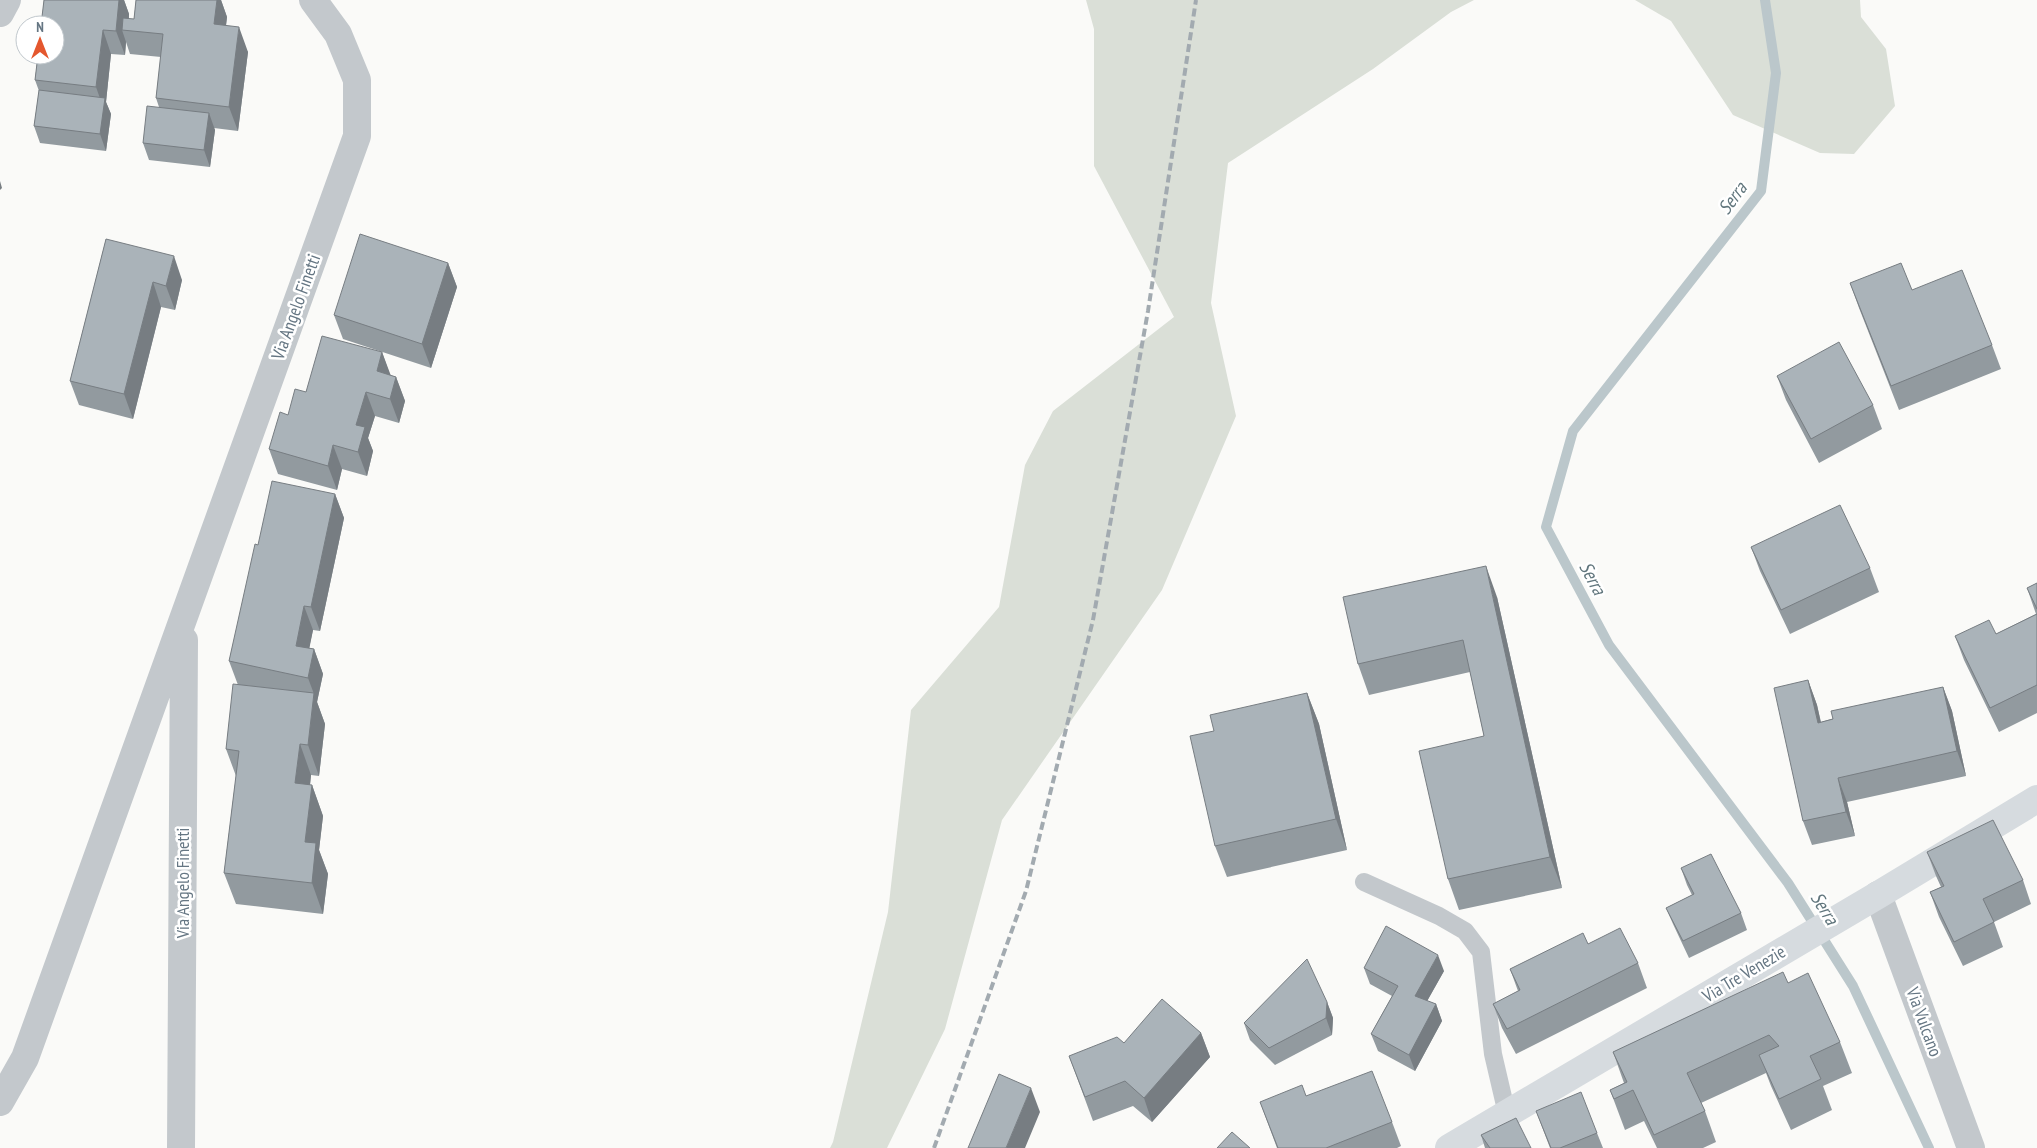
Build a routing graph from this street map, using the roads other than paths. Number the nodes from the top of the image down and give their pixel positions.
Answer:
1 (7, 0) edge
2 (312, 0) edge
3 (0, 13) edge
4 (184, 618) junction
5 (2037, 799) edge
6 (1364, 882) dead end
7 (1878, 895) junction
8 (0, 1102) edge
9 (1507, 1114) junction
10 (181, 1148) edge
11 (1449, 1148) edge
12 (1971, 1148) edge

1 - 3 street
2 - 4 street, Via Angelo Finetti
4 - 8 street, Via Angelo Finetti
4 - 10 street, Via Angelo Finetti
5 - 7 main road, Via Tre Venezie
6 - 9 lane
7 - 9 main road, Via Tre Venezie
7 - 12 street, Via Vulcano
9 - 11 main road, Via Tre Venezie

